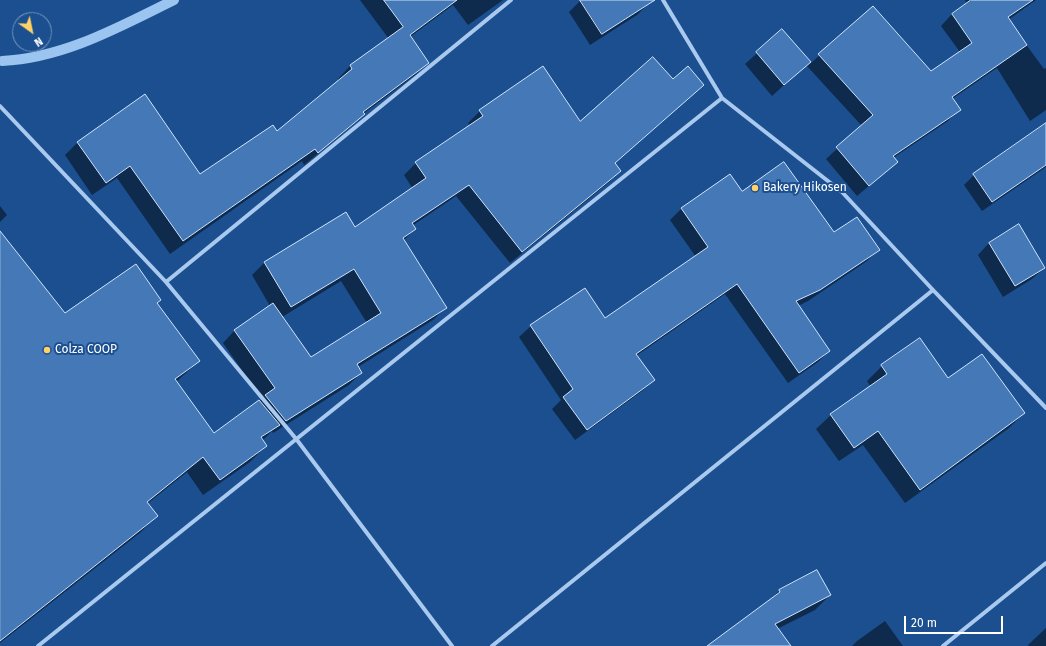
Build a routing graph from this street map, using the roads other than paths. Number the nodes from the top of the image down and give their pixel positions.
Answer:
1 (511, 0) edge
2 (663, 0) edge
3 (722, 98) junction
4 (0, 106) edge
5 (166, 282) junction
6 (933, 290) junction
7 (1046, 408) edge
8 (296, 440) junction
9 (1046, 563) edge
10 (38, 646) edge
11 (452, 646) edge
12 (492, 646) edge
13 (943, 646) edge

1 - 5 street
2 - 3 street
3 - 6 street
3 - 8 street
4 - 5 street
5 - 8 street
6 - 7 street
6 - 12 street
8 - 10 street
8 - 11 street
9 - 13 street

